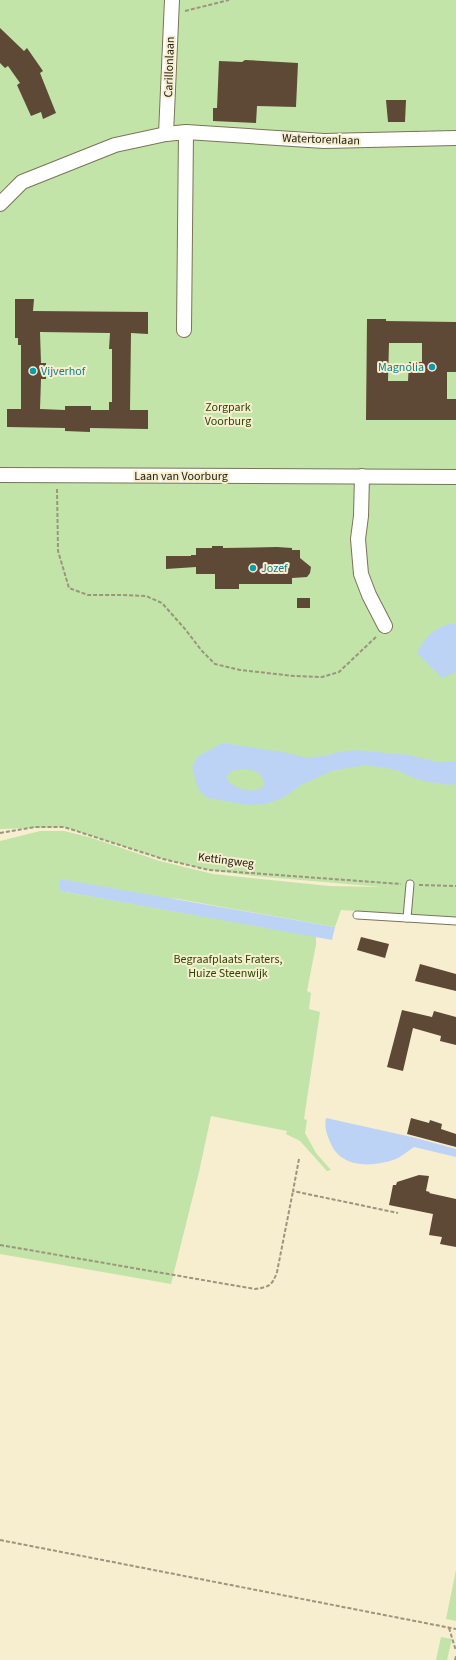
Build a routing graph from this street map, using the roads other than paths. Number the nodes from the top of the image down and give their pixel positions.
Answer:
1 (172, 7) edge
2 (186, 132) junction
3 (166, 134) junction
4 (456, 138) edge
5 (0, 204) edge
6 (184, 330) dead end
7 (0, 475) edge
8 (362, 476) junction
9 (456, 476) edge
10 (385, 626) road end
11 (410, 884) road end
12 (357, 915) dead end
13 (407, 918) junction
14 (456, 921) edge

1 - 3 street, Carillonlaan
2 - 3 street, Watertorenlaan
2 - 4 street, Watertorenlaan
2 - 6 street
3 - 5 street, Watertorenlaan
7 - 8 street, Laan van Voorburg
8 - 9 street, Laan van Voorburg
8 - 10 street
11 - 13 lane
12 - 13 lane
13 - 14 lane

